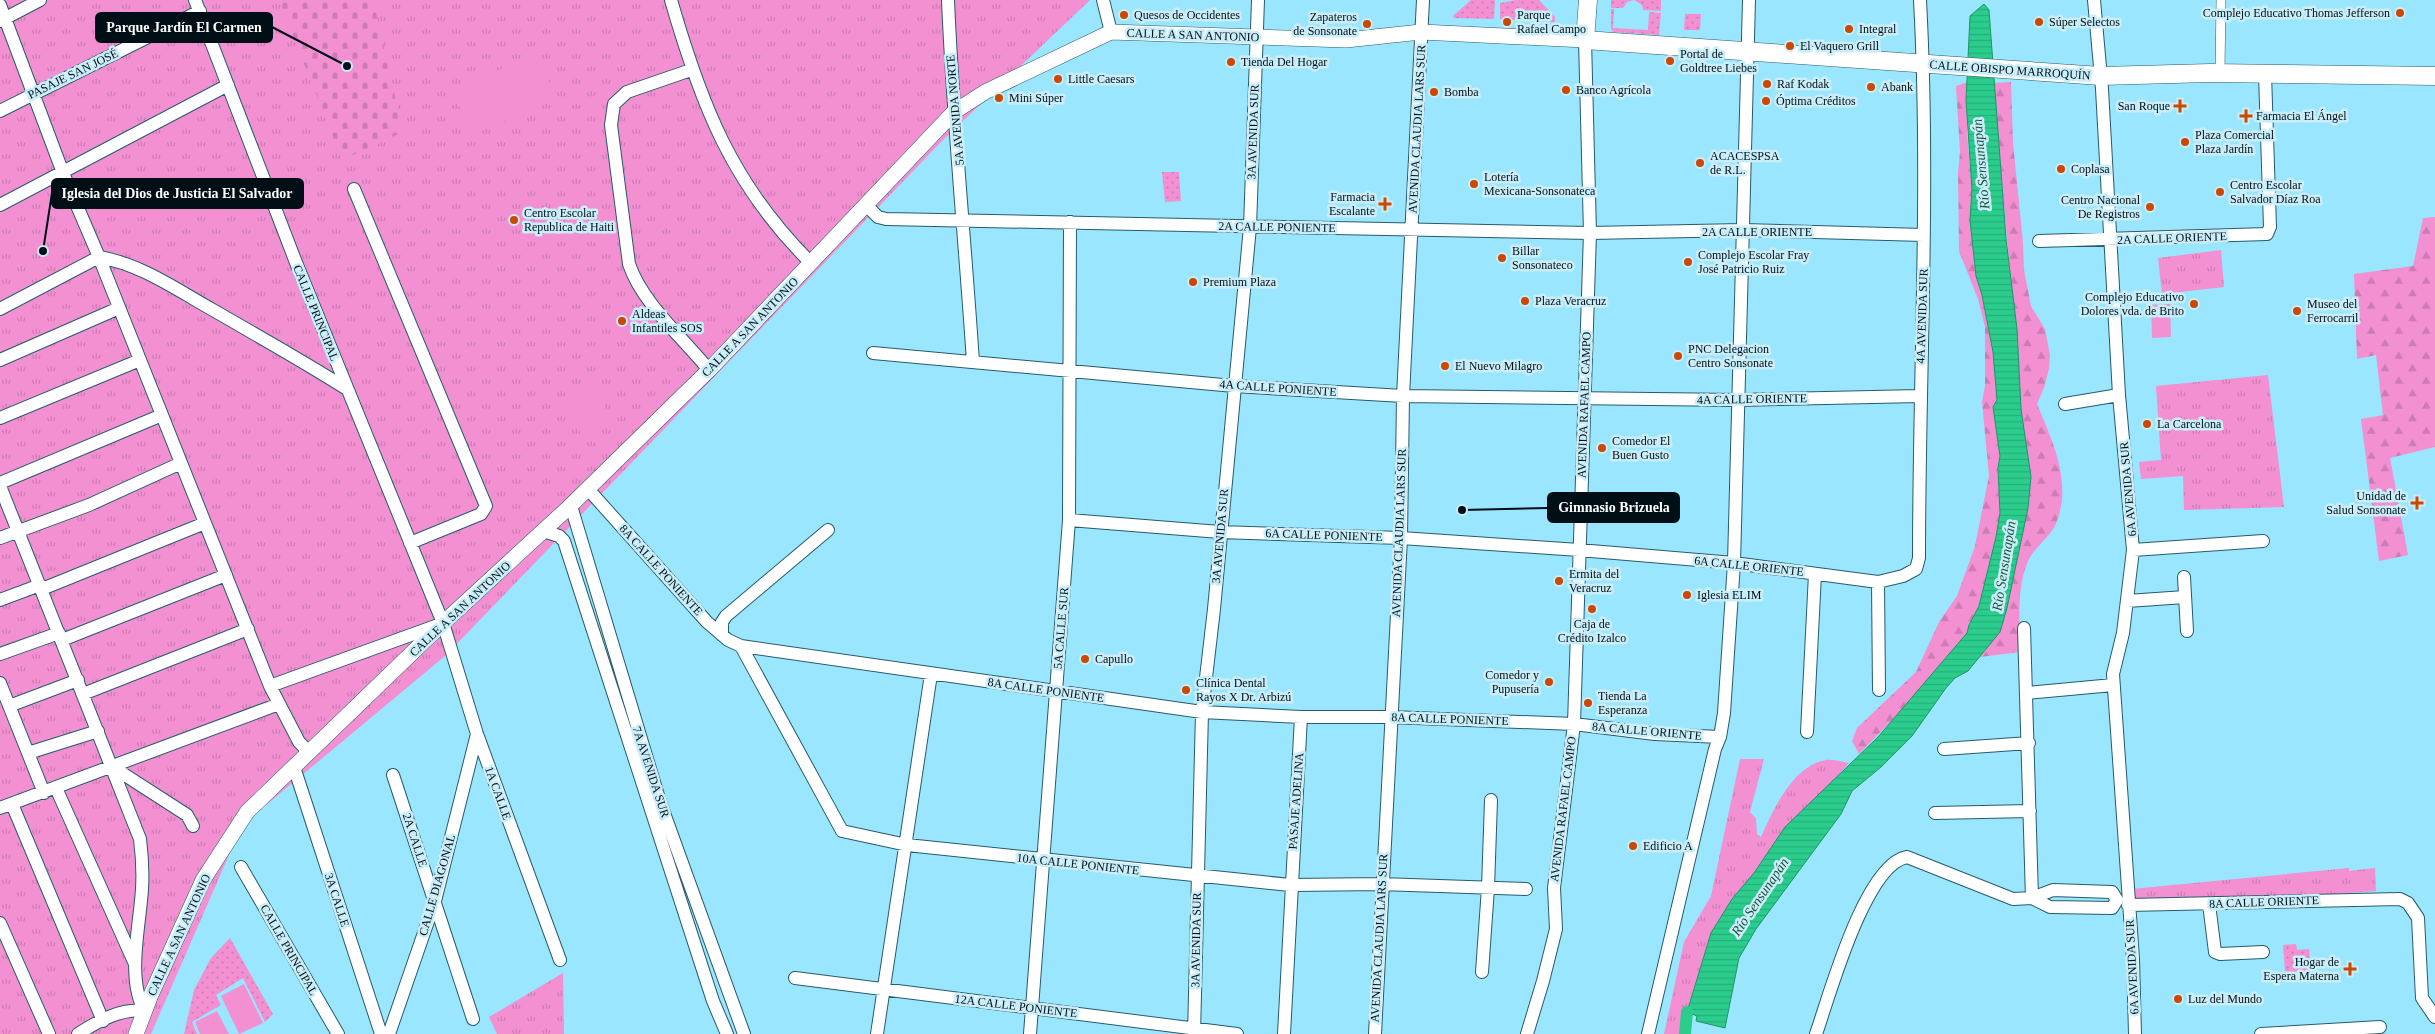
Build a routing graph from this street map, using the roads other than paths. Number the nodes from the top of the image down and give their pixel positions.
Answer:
1 (40, 0) edge
2 (671, 0) edge
3 (948, 0) edge
4 (1103, 0) edge
5 (1258, 0) edge
6 (1423, 0) edge
7 (1588, 0) edge
8 (1749, 0) edge
9 (1920, 0) edge
10 (2094, 0) edge
11 (2221, 0) edge
12 (0, 5) edge
13 (197, 5) edge
14 (3, 20) edge
15 (1111, 32) junction
16 (1421, 32) junction
17 (1257, 38) junction
18 (1585, 40) junction
19 (1747, 52) junction
20 (1923, 64) junction
21 (691, 70) junction
22 (2220, 73) junction
23 (2264, 74) junction
24 (2101, 76) junction
25 (2435, 76) edge
26 (228, 85) junction
27 (35, 92) junction
28 (0, 111) edge
29 (954, 112) junction
30 (63, 173) junction
31 (354, 189) dead end
32 (0, 205) edge
33 (866, 205) junction
34 (964, 219) junction
35 (1070, 222) junction
36 (1250, 227) junction
37 (1412, 230) junction
38 (1743, 230) junction
39 (1590, 233) junction
40 (1924, 234) junction
41 (2110, 240) junction
42 (2040, 241) dead end
43 (100, 257) junction
44 (811, 263) junction
45 (119, 308) junction
46 (0, 309) edge
47 (873, 353) dead end
48 (0, 360) edge
49 (140, 360) junction
50 (973, 362) junction
51 (1070, 369) junction
52 (709, 370) junction
53 (1234, 386) junction
54 (347, 389) junction
55 (2119, 395) junction
56 (1403, 396) junction
57 (1920, 396) junction
58 (1584, 400) junction
59 (1738, 400) junction
60 (2065, 404) dead end
61 (162, 415) junction
62 (0, 418) edge
63 (181, 463) junction
64 (0, 484) edge
65 (588, 489) junction
66 (571, 506) junction
67 (1069, 520) junction
68 (205, 523) junction
69 (828, 530) dead end
70 (544, 531) junction
71 (18, 532) junction
72 (1220, 532) junction
73 (0, 538) edge
74 (1401, 538) junction
75 (2263, 541) dead end
76 (410, 543) junction
77 (1579, 550) junction
78 (2133, 550) junction
79 (1734, 563) junction
80 (1916, 569) joint
81 (1815, 574) junction
82 (226, 575) junction
83 (2184, 577) dead end
84 (1878, 582) junction
85 (41, 587) junction
86 (2185, 597) junction
87 (0, 600) edge
88 (2127, 601) junction
89 (443, 623) junction
90 (2024, 628) dead end
91 (248, 629) junction
92 (2187, 631) dead end
93 (722, 635) junction
94 (61, 636) junction
95 (741, 646) junction
96 (0, 654) edge
97 (931, 674) junction
98 (78, 680) junction
99 (0, 683) edge
100 (2113, 685) junction
101 (270, 686) junction
102 (1056, 690) junction
103 (1879, 690) dead end
104 (83, 694) junction
105 (2027, 694) junction
106 (279, 704) junction
107 (9, 706) junction
108 (1202, 712) junction
109 (1301, 717) junction
110 (1390, 717) junction
111 (1574, 724) junction
112 (98, 731) junction
113 (1807, 732) dead end
114 (477, 734) junction
115 (1720, 737) junction
116 (2029, 743) junction
117 (1944, 750) dead end
118 (28, 752) junction
119 (309, 752) junction
120 (111, 766) junction
121 (294, 767) junction
122 (393, 775) dead end
123 (50, 791) junction
124 (1491, 800) dead end
125 (6, 806) edge
126 (2030, 812) junction
127 (1935, 813) dead end
128 (193, 826) dead end
129 (907, 845) junction
130 (1042, 861) junction
131 (240, 867) dead end
132 (1197, 876) junction
133 (1381, 884) junction
134 (1290, 885) junction
135 (1488, 888) junction
136 (1526, 889) dead end
137 (2032, 898) junction
138 (434, 901) junction
139 (2124, 902) junction
140 (2209, 904) junction
141 (0, 923) edge
142 (2263, 952) dead end
143 (560, 960) dead end
144 (136, 965) junction
145 (1482, 972) dead end
146 (794, 978) dead end
147 (882, 989) junction
148 (1031, 1008) junction
149 (145, 1011) junction
150 (2435, 1017) edge
151 (473, 1019) dead end
152 (103, 1020) junction
153 (2380, 1027) dead end
154 (1194, 1031) edge
155 (49, 1034) edge
156 (78, 1034) edge
157 (136, 1034) edge
158 (338, 1034) edge
159 (381, 1034) edge
160 (389, 1034) edge
161 (728, 1034) edge
162 (744, 1034) edge
163 (877, 1034) edge
164 (1030, 1034) edge
165 (1237, 1034) edge
166 (1284, 1034) edge
167 (1375, 1034) edge
168 (1527, 1034) edge
169 (1648, 1034) edge
170 (1816, 1034) edge
171 (2136, 1034) edge
172 (2261, 1034) edge

1 - 14 street
2 - 21 street
3 - 29 street, 5A AVENIDA NORTE
4 - 15 street
5 - 17 street, 3A AVENIDA SUR
6 - 16 street, AVENIDA CLAUDIA LARS SUR
7 - 18 main road
8 - 19 street
9 - 20 street, 4A AVENIDA SUR
10 - 24 street, 6A AVENIDA SUR
11 - 22 street
12 - 14 street
13 - 26 street, CALLE PRINCIPAL
13 - 27 street, PASAJE SAN JOSÉ
14 - 27 street
15 - 17 street, CALLE A SAN ANTONIO
15 - 29 street, CALLE A SAN ANTONIO
16 - 17 street, CALLE A SAN ANTONIO
16 - 18 street, CALLE A SAN ANTONIO
16 - 37 street, AVENIDA CLAUDIA LARS SUR
17 - 36 street, 3A AVENIDA SUR
18 - 19 main road, CALLE OBISPO MARROQUÍN
18 - 39 street, AVENIDA RAFAEL CAMPO
19 - 20 main road, CALLE OBISPO MARROQUÍN
19 - 38 street
20 - 24 main road, CALLE OBISPO MARROQUÍN
20 - 40 street, 4A AVENIDA SUR
21 - 44 street
21 - 52 street
22 - 23 main road, CALLE OBISPO MARROQUÍN
22 - 24 main road, CALLE OBISPO MARROQUÍN
23 - 25 main road, CALLE OBISPO MARROQUÍN
23 - 41 street, 2A CALLE ORIENTE
24 - 41 street, 6A AVENIDA SUR
26 - 30 street
26 - 54 street, CALLE PRINCIPAL
27 - 28 street, PASAJE SAN JOSÉ
27 - 30 street
29 - 33 street, CALLE A SAN ANTONIO
29 - 34 street, 5A AVENIDA NORTE
30 - 32 street
30 - 43 street
31 - 76 street
33 - 34 street, 2A CALLE PONIENTE
33 - 44 street, CALLE A SAN ANTONIO
34 - 35 street, 2A CALLE PONIENTE
34 - 50 street, 5A AVENIDA NORTE
35 - 36 street, 2A CALLE PONIENTE
35 - 51 street, 5A CALLE SUR
36 - 37 street, 2A CALLE PONIENTE
36 - 53 street, 3A AVENIDA SUR
37 - 39 street, 2A CALLE PONIENTE
37 - 56 street, AVENIDA CLAUDIA LARS SUR
38 - 39 street, 2A CALLE ORIENTE
38 - 40 street, 2A CALLE ORIENTE
38 - 59 street
39 - 58 street, AVENIDA RAFAEL CAMPO
40 - 57 street, 4A AVENIDA SUR
41 - 42 street, 2A CALLE ORIENTE
41 - 55 street, 6A AVENIDA SUR
43 - 45 street
43 - 46 street
43 - 54 street
44 - 52 street, CALLE A SAN ANTONIO
45 - 48 street
45 - 49 street
47 - 50 street, 4A CALLE PONIENTE
49 - 61 street
49 - 62 street
50 - 51 street, 4A CALLE PONIENTE
51 - 53 street, 4A CALLE PONIENTE
51 - 67 street, 5A CALLE SUR
52 - 65 street, CALLE A SAN ANTONIO
53 - 56 street, 4A CALLE PONIENTE
53 - 72 street, 3A AVENIDA SUR
54 - 76 street, CALLE PRINCIPAL
55 - 60 street
55 - 78 street, 6A AVENIDA SUR
56 - 58 street, 4A CALLE PONIENTE
56 - 74 street, AVENIDA CLAUDIA LARS SUR
57 - 59 street, 4A CALLE ORIENTE
57 - 80 street, 4A AVENIDA SUR
58 - 59 street, 4A CALLE ORIENTE
58 - 77 street, AVENIDA RAFAEL CAMPO
59 - 79 street
61 - 63 street
61 - 64 street
63 - 68 street
63 - 71 street
64 - 71 street
65 - 66 street, CALLE A SAN ANTONIO
65 - 93 street, 8A CALLE PONIENTE
66 - 70 street, CALLE A SAN ANTONIO
66 - 162 street, 7A AVENIDA SUR
67 - 72 street, 6A CALLE PONIENTE
67 - 102 street, 5A CALLE SUR
68 - 82 street
68 - 85 street
69 - 93 street
70 - 89 street, CALLE A SAN ANTONIO
70 - 161 street, 7A AVENIDA SUR
71 - 73 street
71 - 85 street
72 - 74 street, 6A CALLE PONIENTE
72 - 108 street, 3A AVENIDA SUR
74 - 77 street, 6A CALLE PONIENTE
74 - 110 street, AVENIDA CLAUDIA LARS SUR
75 - 78 street
76 - 89 street, CALLE PRINCIPAL
77 - 79 street, 6A CALLE ORIENTE
77 - 111 street, AVENIDA RAFAEL CAMPO
78 - 88 street, 6A AVENIDA SUR
79 - 81 street, 6A CALLE ORIENTE
79 - 115 street
80 - 84 street, 6A CALLE ORIENTE
81 - 84 street, 6A CALLE ORIENTE
81 - 113 street
82 - 91 street
82 - 94 street
83 - 86 street
84 - 103 street
85 - 87 street
85 - 94 street
86 - 88 street
86 - 92 street
88 - 100 street, 6A AVENIDA SUR
89 - 101 street
89 - 114 street, 1A CALLE
89 - 119 street, CALLE A SAN ANTONIO
90 - 105 street
91 - 101 street
91 - 104 street
93 - 95 street, 8A CALLE PONIENTE
94 - 96 street
94 - 98 street
95 - 97 street, 8A CALLE PONIENTE
95 - 129 street, 10A CALLE PONIENTE
97 - 102 street, 8A CALLE PONIENTE
97 - 129 street
98 - 104 street
98 - 107 street
99 - 107 street
100 - 105 street
100 - 139 street, 6A AVENIDA SUR
101 - 106 street
102 - 108 street, 8A CALLE PONIENTE
102 - 130 street, 5A CALLE SUR
104 - 112 street
105 - 116 street
106 - 119 street
106 - 120 street
107 - 118 street
108 - 109 street, 8A CALLE PONIENTE
108 - 132 street, 3A AVENIDA SUR
109 - 110 street, 8A CALLE PONIENTE
109 - 134 street, PASAJE ADELINA
110 - 111 street, 8A CALLE PONIENTE
110 - 133 street, AVENIDA CLAUDIA LARS SUR
111 - 115 street, 8A CALLE ORIENTE
111 - 168 street, AVENIDA RAFAEL CAMPO
112 - 118 street
112 - 120 street
114 - 138 street, CALLE DIAGONAL
114 - 143 street, 1A CALLE
115 - 169 street
116 - 117 street
116 - 126 street
118 - 123 street
119 - 121 street, CALLE A SAN ANTONIO
120 - 123 street
120 - 128 street
120 - 144 street
121 - 149 street, CALLE A SAN ANTONIO
121 - 159 street, 3A CALLE
122 - 138 street, 2A CALLE
123 - 125 street
123 - 144 street
124 - 135 street
125 - 152 street
126 - 127 street
126 - 137 street
129 - 130 street, 10A CALLE PONIENTE
129 - 147 street
130 - 132 street, 10A CALLE PONIENTE
130 - 148 street, 5A CALLE SUR
131 - 158 street, CALLE PRINCIPAL
132 - 134 street, 10A CALLE PONIENTE
132 - 154 street, 3A AVENIDA SUR
133 - 134 street, 10A CALLE PONIENTE
133 - 135 street, 10A CALLE PONIENTE
133 - 167 street, AVENIDA CLAUDIA LARS SUR
134 - 166 street, PASAJE ADELINA
135 - 136 street, 10A CALLE PONIENTE
135 - 145 street
137 - 139 street, 8A CALLE ORIENTE
137 - 170 street, 8A CALLE ORIENTE
138 - 151 street, 2A CALLE
138 - 160 street, CALLE DIAGONAL
139 - 140 street, 8A CALLE ORIENTE
139 - 171 street, 6A AVENIDA SUR
140 - 142 street
140 - 150 street, 8A CALLE ORIENTE
141 - 155 street
144 - 149 street
146 - 147 street, 12A CALLE PONIENTE
147 - 148 street, 12A CALLE PONIENTE
147 - 163 street
148 - 154 street, 12A CALLE PONIENTE
148 - 164 street, 5A CALLE SUR
149 - 152 street
149 - 157 street, CALLE A SAN ANTONIO
152 - 156 street
153 - 172 street
154 - 165 street, 12A CALLE PONIENTE

